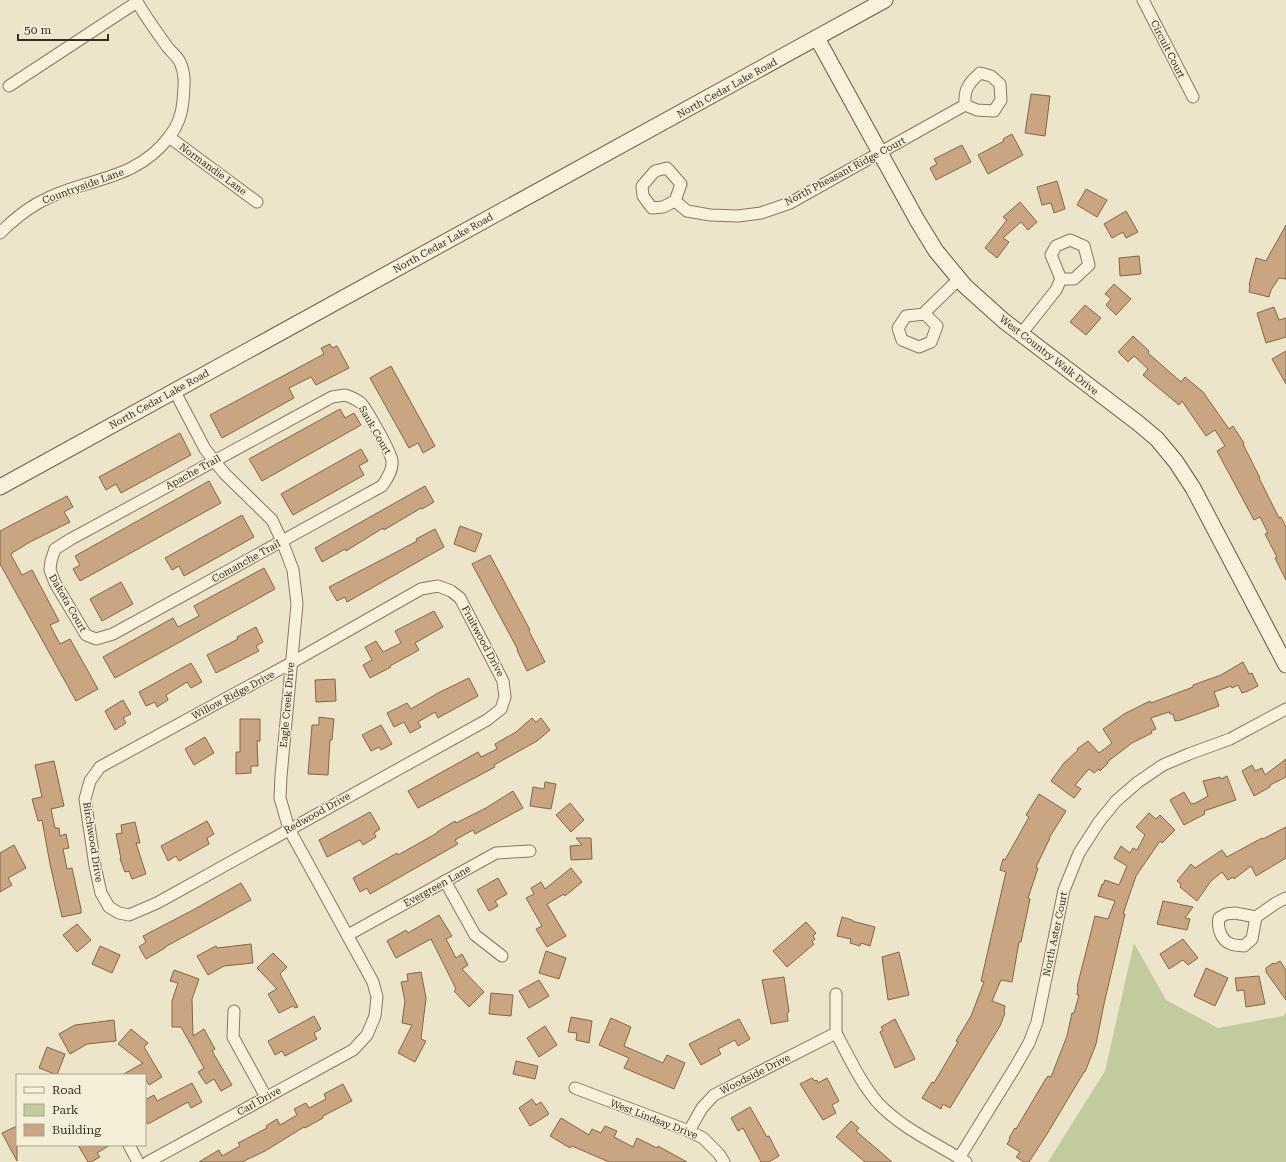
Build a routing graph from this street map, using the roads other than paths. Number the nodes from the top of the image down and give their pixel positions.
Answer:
1 (886, 0) edge
2 (1143, 0) edge
3 (136, 1) edge
4 (817, 38) junction
5 (9, 86) dead end
6 (1193, 97) dead end
7 (965, 105) dead end
8 (169, 137) junction
9 (880, 153) junction
10 (128, 169) joint
11 (675, 201) dead end
12 (257, 202) dead end
13 (1, 230) edge
14 (959, 279) junction
15 (1061, 279) dead end
16 (925, 314) dead end
17 (1021, 334) junction
18 (174, 390) junction
19 (344, 395) joint
20 (214, 461) junction
21 (390, 475) joint
22 (1, 485) edge
23 (282, 541) junction
24 (51, 561) joint
25 (451, 591) joint
26 (96, 639) joint
27 (291, 663) junction
28 (1286, 665) edge
29 (505, 697) joint
30 (1286, 709) edge
31 (100, 767) joint
32 (289, 829) junction
33 (530, 851) dead end
34 (445, 881) junction
35 (1286, 898) edge
36 (119, 913) joint
37 (1256, 918) dead end
38 (348, 935) junction
39 (502, 956) dead end
40 (836, 994) dead end
41 (234, 1011) dead end
42 (836, 1033) junction
43 (367, 1035) joint
44 (575, 1088) dead end
45 (266, 1097) junction
46 (689, 1131) junction
47 (130, 1146) edge
48 (962, 1160) edge
49 (138, 1162) edge
50 (148, 1162) edge
51 (724, 1162) edge

1 - 4 main road, North Cedar Lake Road
2 - 6 street, Circuit Court
3 - 5 street
3 - 8 street, Normandie Lane
4 - 9 main road, West Country Walk Drive
4 - 18 main road, North Cedar Lake Road
7 - 9 street, North Pheasant Ridge Court
8 - 10 street, Normandie Lane
8 - 12 street, Normandie Lane
9 - 11 street, North Pheasant Ridge Court
9 - 14 main road, West Country Walk Drive
10 - 13 street, Countryside Lane
14 - 16 street
14 - 17 main road, West Country Walk Drive
15 - 17 street
17 - 28 main road, West Country Walk Drive
18 - 20 street, Eagle Creek Drive
18 - 22 main road, North Cedar Lake Road
19 - 20 street, Apache Trail
19 - 21 street, Sauk Court
20 - 23 street, Eagle Creek Drive
20 - 24 street, Apache Trail
21 - 23 street, Comanche Trail
23 - 26 street, Comanche Trail
23 - 27 street, Eagle Creek Drive
24 - 26 street, Dakota Court
25 - 27 street, Willow Ridge Drive
25 - 29 street, Fruitwood Drive
27 - 31 street, Willow Ridge Drive
27 - 32 street, Eagle Creek Drive
29 - 32 street, Redwood Drive
30 - 48 street, North Aster Court
31 - 36 street, Birchwood Drive
32 - 36 street, Redwood Drive
32 - 38 street, Eagle Creek Drive
33 - 34 street, Evergreen Lane
34 - 38 street, Evergreen Lane
34 - 39 street
35 - 37 street
38 - 43 street, Eagle Creek Drive
40 - 42 street
41 - 45 street
42 - 46 street, Woodside Drive
42 - 48 street
43 - 45 street, Carl Drive
44 - 46 street, West Lindsay Drive
45 - 50 street, Carl Drive
46 - 51 street, West Lindsay Drive
47 - 49 street

